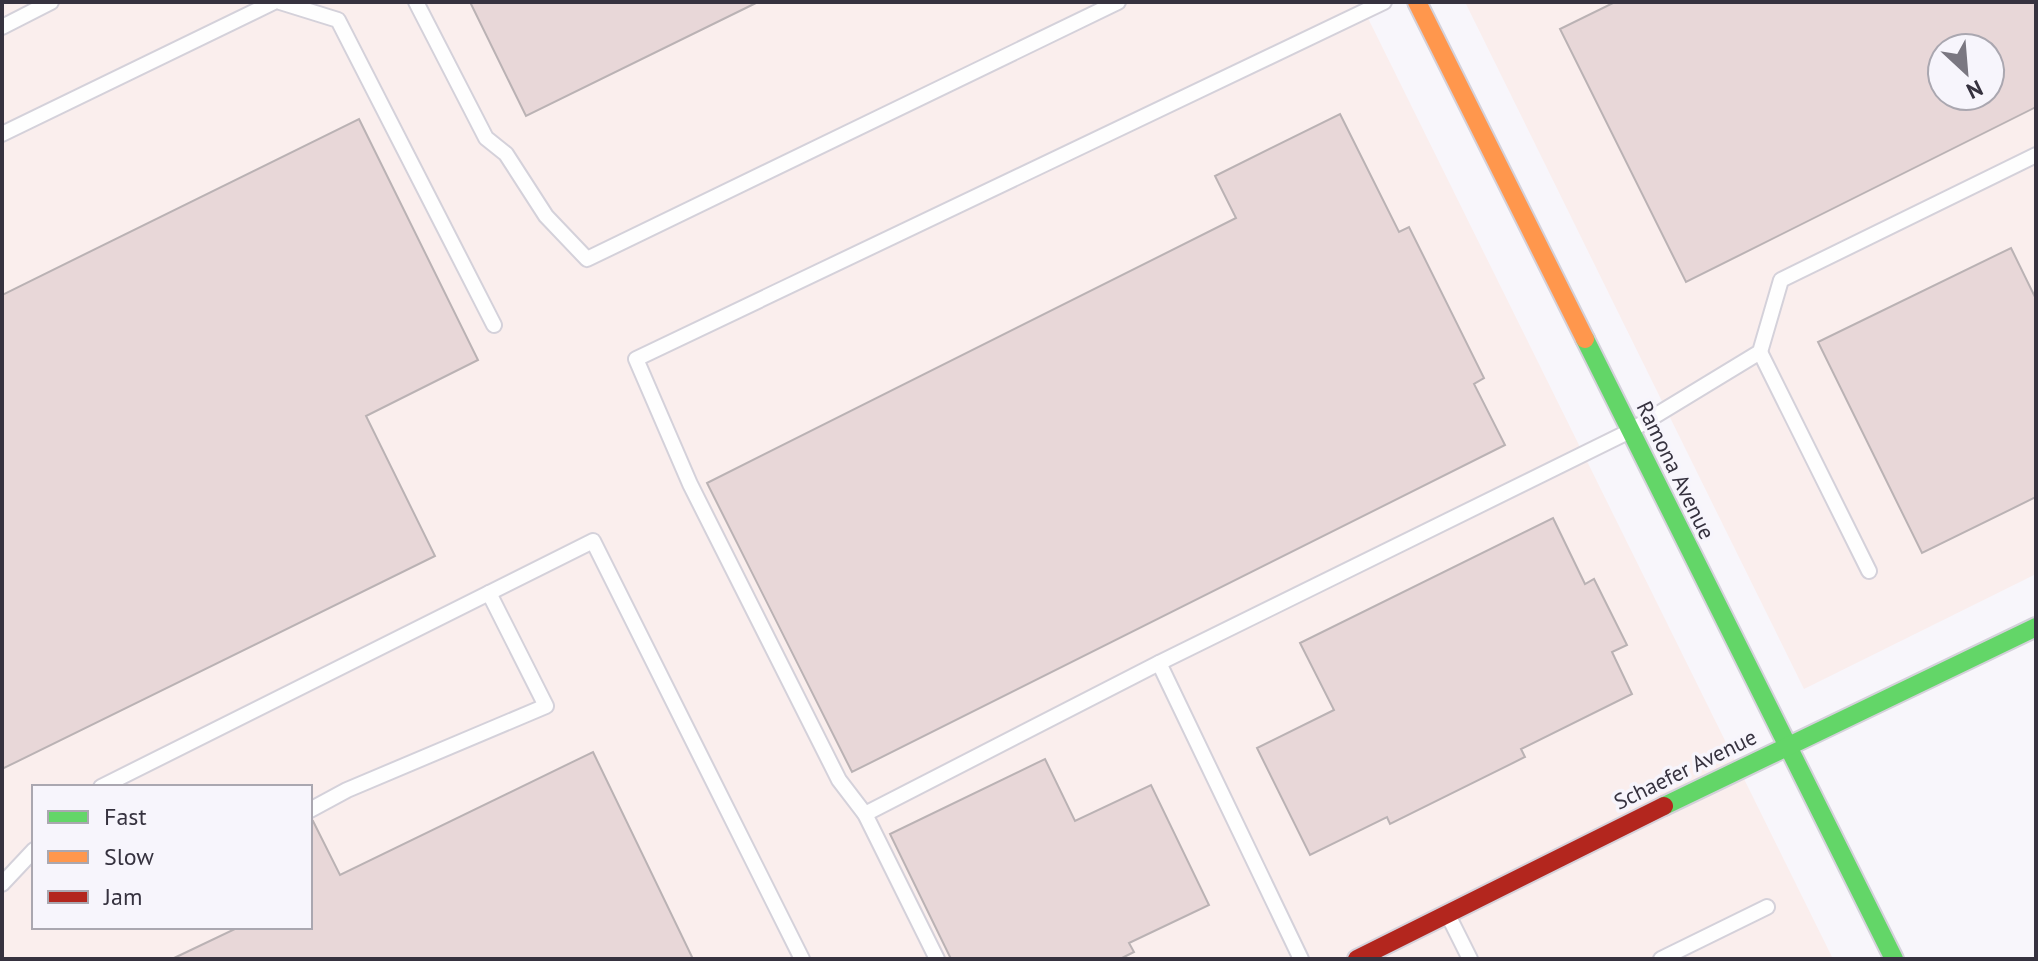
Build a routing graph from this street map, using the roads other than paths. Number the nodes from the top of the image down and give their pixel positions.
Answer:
1 (51, 2) edge
2 (277, 2) edge
3 (416, 2) edge
4 (1118, 2) edge
5 (1384, 2) edge
6 (1417, 2) edge
7 (2, 27) edge
8 (2, 134) edge
9 (2036, 155) edge
10 (494, 325) dead end
11 (1760, 352) junction
12 (1630, 431) junction
13 (1869, 571) dead end
14 (489, 593) junction
15 (2036, 627) edge
16 (1159, 663) junction
17 (1787, 745) junction
18 (105, 785) edge
19 (312, 809) edge
20 (865, 814) junction
21 (32, 852) edge
22 (2, 884) edge
23 (1767, 907) dead end
24 (1447, 914) junction
25 (802, 959) edge
26 (937, 959) edge
27 (1301, 959) edge
28 (1357, 959) edge
29 (1470, 959) edge
30 (1661, 959) edge
31 (1894, 959) edge

1 - 7 lane
2 - 8 lane
2 - 10 lane
3 - 4 lane
5 - 20 lane
6 - 12 main road, Ramona Avenue
9 - 11 lane
11 - 12 lane
11 - 13 lane
12 - 16 lane
12 - 17 main road, Ramona Avenue
14 - 18 lane
14 - 19 lane
14 - 25 lane
15 - 17 main road, Schaefer Avenue
16 - 20 lane
16 - 27 lane
17 - 24 main road, Schaefer Avenue
17 - 31 main road, Ramona Avenue
20 - 26 lane
21 - 22 lane
23 - 30 lane
24 - 28 main road, Schaefer Avenue
24 - 29 lane

